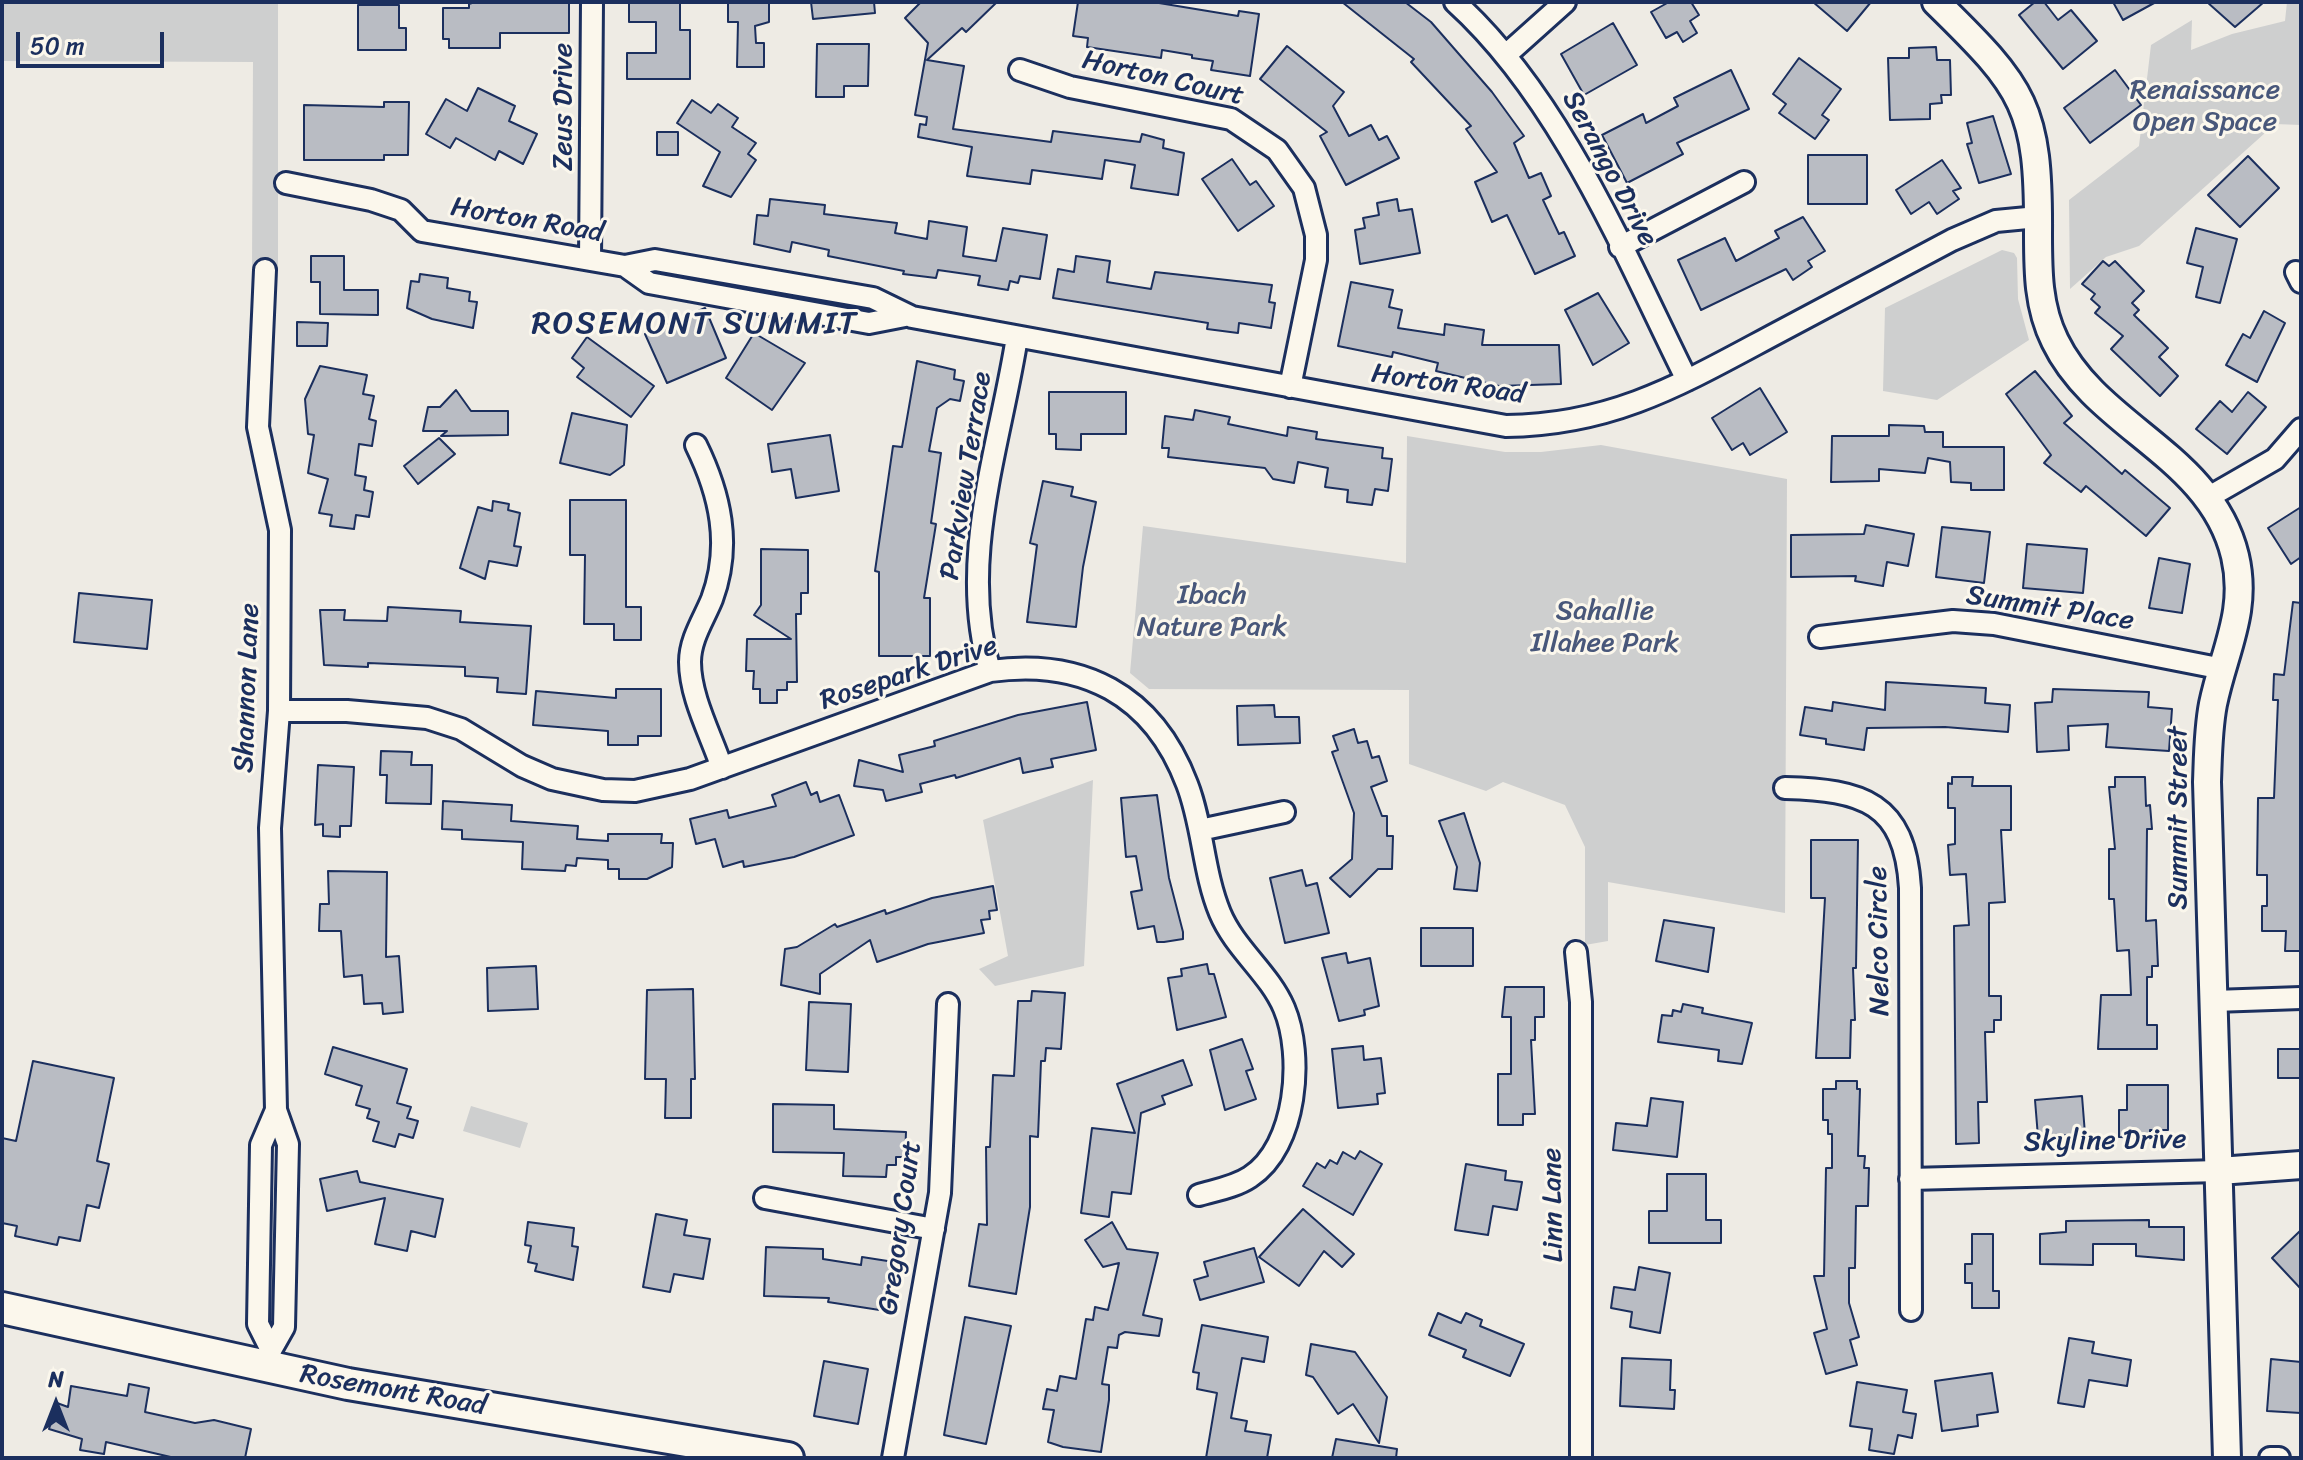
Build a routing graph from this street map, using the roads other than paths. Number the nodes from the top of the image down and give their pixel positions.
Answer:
1 (592, 2) edge
2 (1455, 2) edge
3 (1565, 2) edge
4 (1936, 2) edge
5 (1507, 54) junction
6 (1020, 70) dead end
7 (1744, 182) dead end
8 (286, 183) dead end
9 (2038, 217) junction
10 (1620, 247) junction
11 (590, 260) junction
12 (265, 270) dead end
13 (1017, 337) junction
14 (1687, 380) junction
15 (1290, 387) junction
16 (2301, 429) edge
17 (696, 445) dead end
18 (2209, 497) junction
19 (1820, 637) dead end
20 (2223, 669) junction
21 (990, 671) junction
22 (279, 711) junction
23 (722, 768) junction
24 (1785, 788) dead end
25 (1284, 812) dead end
26 (1200, 830) junction
27 (1576, 952) dead end
28 (2301, 998) edge
29 (2214, 1001) junction
30 (948, 1004) dead end
31 (2301, 1165) edge
32 (2219, 1171) junction
33 (1910, 1179) junction
34 (1199, 1195) dead end
35 (765, 1198) dead end
36 (934, 1229) junction
37 (2, 1308) edge
38 (1911, 1310) dead end
39 (270, 1359) junction
40 (788, 1458) edge
41 (893, 1458) edge
42 (1581, 1458) edge
43 (2227, 1458) edge
44 (2270, 1458) edge
45 (2279, 1458) edge

1 - 11 street, Zeus Drive
2 - 5 street, Serango Drive
3 - 5 street
4 - 9 street, Summit Street
5 - 10 street, Serango Drive
6 - 15 street, Horton Court
7 - 10 street
8 - 11 street, Horton Road
9 - 14 street, Horton Road
9 - 18 street, Summit Street
10 - 14 street, Serango Drive
11 - 13 street, Horton Road
12 - 22 street, Shannon Lane
13 - 15 street, Horton Road
13 - 21 street, Parkview Terrace
14 - 15 street, Horton Road
16 - 18 street
17 - 23 street
18 - 20 street, Summit Street
19 - 20 street, Summit Place
20 - 29 street, Summit Street
21 - 23 street, Rosepark Drive
21 - 26 street, Rosepark Drive
22 - 23 street, Rosepark Drive
22 - 39 street, Shannon Lane
24 - 33 street, Nelco Circle
25 - 26 street
26 - 34 street, Rosepark Drive
27 - 42 street, Linn Lane
28 - 29 street
29 - 32 street, Summit Street
30 - 36 street, Gregory Court
31 - 32 street, Skyline Drive
32 - 33 street, Skyline Drive
32 - 43 street, Summit Street
33 - 38 street, Nelco Circle
35 - 36 street
36 - 41 street, Gregory Court
37 - 39 main road, Rosemont Road
39 - 40 main road, Rosemont Road
44 - 45 street

